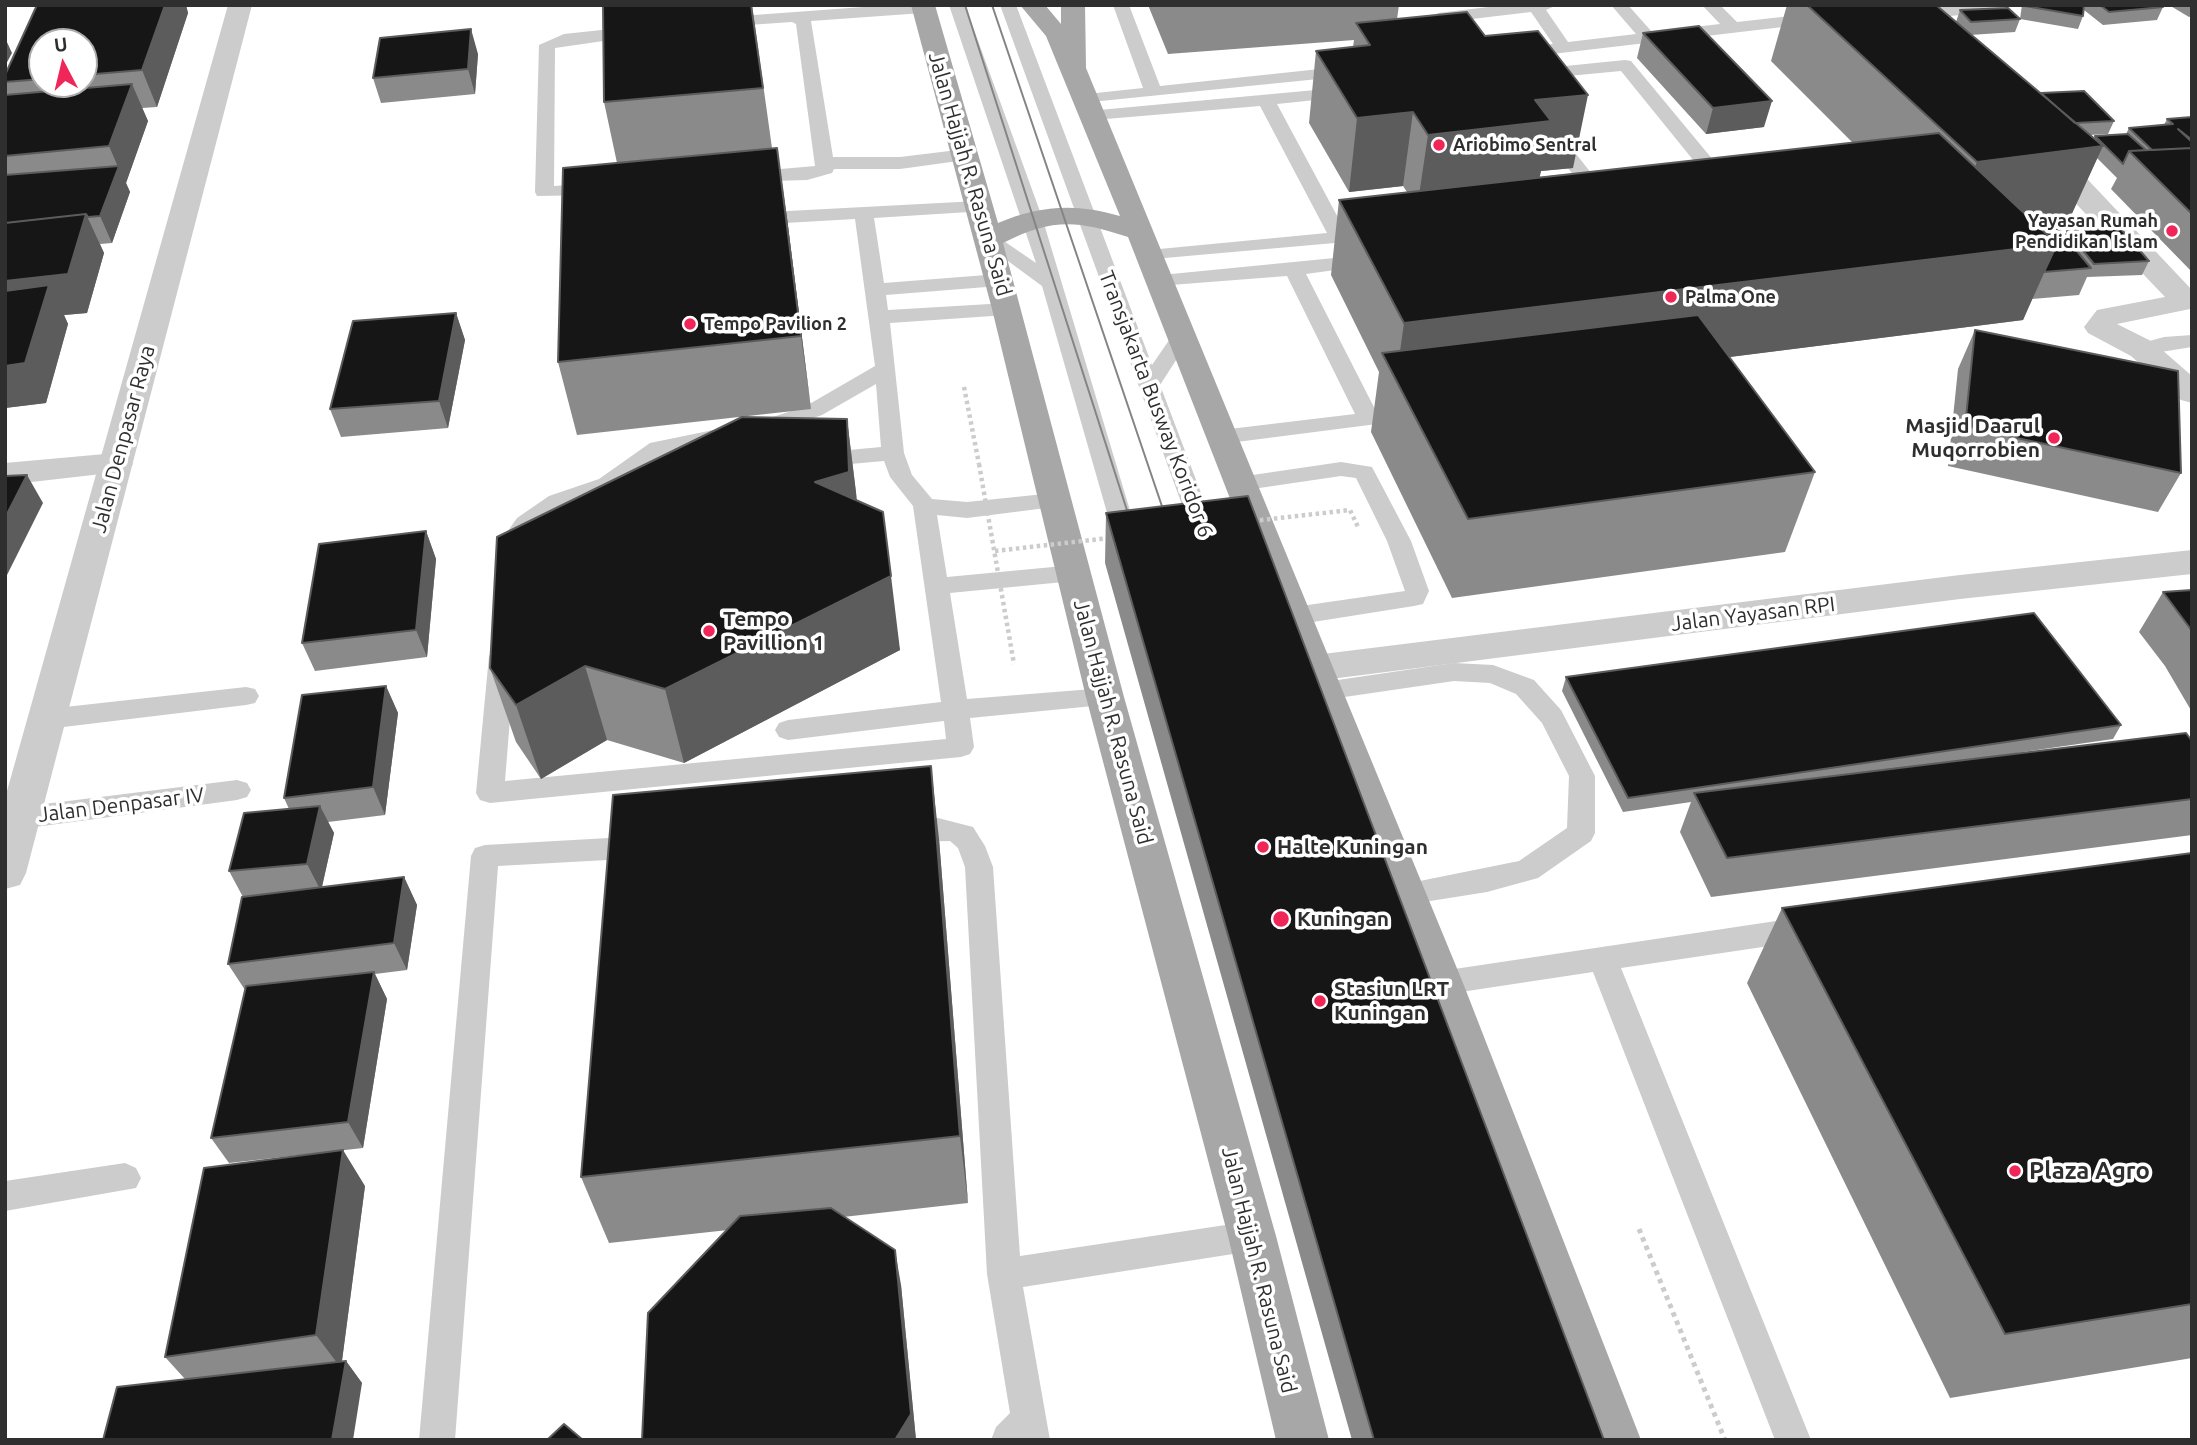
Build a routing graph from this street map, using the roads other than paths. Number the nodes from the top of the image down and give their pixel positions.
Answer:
1 (240, 5) edge
2 (957, 5) edge
3 (1007, 5) edge
4 (1032, 5) edge
5 (1073, 5) edge
6 (1121, 5) edge
7 (1619, 5) edge
8 (1710, 5) edge
9 (1807, 5) edge
10 (1991, 5) edge
11 (1542, 6) edge
12 (923, 7) edge
13 (1432, 11) edge
14 (794, 17) junction
15 (698, 24) edge
16 (1732, 27) junction
17 (657, 29) edge
18 (1452, 38) edge
19 (1648, 38) junction
20 (1933, 39) edge
21 (1564, 48) junction
22 (1495, 56) edge
23 (1371, 69) edge
24 (1521, 75) edge
25 (1152, 90) junction
26 (1360, 91) edge
27 (1085, 95) junction
28 (1266, 100) junction
29 (1540, 118) edge
30 (2036, 131) edge
31 (966, 155) junction
32 (825, 163) junction
33 (733, 179) edge
34 (612, 188) edge
35 (1708, 202) edge
36 (978, 207) junction
37 (863, 211) junction
38 (1085, 215) junction
39 (1584, 215) edge
40 (1032, 217) junction
41 (724, 221) edge
42 (988, 239) junction
43 (1149, 256) junction
44 (1389, 258) edge
45 (1294, 269) junction
46 (1051, 283) junction
47 (875, 290) junction
48 (1003, 294) junction
49 (879, 317) junction
50 (1181, 337) junction
51 (2192, 341) edge
52 (2142, 349) junction
53 (886, 368) junction
54 (1149, 386) junction
55 (2192, 393) edge
56 (1396, 416) edge
57 (1369, 419) junction
58 (1222, 437) junction
59 (893, 453) junction
60 (797, 461) edge
61 (116, 464) junction
62 (5, 474) edge
63 (662, 476) edge
64 (608, 484) junction
65 (1239, 484) junction
66 (1054, 500) junction
67 (924, 505) junction
68 (1212, 554) edge
69 (2192, 562) edge
70 (1134, 564) edge
71 (1074, 573) junction
72 (508, 579) edge
73 (938, 586) junction
74 (1294, 616) junction
75 (504, 633) edge
76 (1320, 680) junction
77 (246, 696) dead end
78 (1105, 697) junction
79 (955, 711) junction
80 (47, 719) junction
81 (788, 730) dead end
82 (237, 790) dead end
83 (13, 819) edge
84 (872, 833) edge
85 (665, 846) edge
86 (5, 873) edge
87 (1405, 894) junction
88 (1835, 925) edge
89 (1602, 958) junction
90 (1441, 983) junction
91 (125, 1178) dead end
92 (5, 1196) edge
93 (1252, 1236) junction
94 (1004, 1274) junction
95 (1023, 1433) edge
96 (437, 1440) edge
97 (1303, 1440) edge
98 (1615, 1440) edge
99 (1793, 1440) edge

1 - 61 street, Jalan Denpasar Raya
2 - 40 lane
3 - 38 lane, Transjakarta Busway Koridor 6
4 - 27 main road
5 - 27 main road
6 - 25 lane
7 - 19 lane
8 - 16 lane
9 - 16 lane
10 - 20 street
11 - 13 lane
11 - 21 lane
12 - 14 lane
12 - 31 main road, Jalan Hajjah R. Rasuna Said
13 - 18 lane
14 - 15 lane
14 - 32 lane
16 - 19 lane
17 - 34 lane
19 - 21 lane
21 - 22 lane
23 - 25 lane
24 - 35 lane
25 - 27 lane
26 - 28 lane
27 - 28 lane
27 - 43 main road
28 - 43 lane
29 - 39 lane
30 - 52 street
31 - 32 lane
31 - 36 main road, Jalan Hajjah R. Rasuna Said
32 - 33 lane
36 - 37 lane
36 - 42 main road, Jalan Hajjah R. Rasuna Said
37 - 41 lane
37 - 47 lane
38 - 40 main road
38 - 43 main road
38 - 54 lane, Transjakarta Busway Koridor 6
40 - 42 main road
40 - 46 lane
42 - 46 lane
42 - 48 main road, Jalan Hajjah R. Rasuna Said
43 - 45 lane
43 - 50 main road
44 - 45 lane
45 - 57 lane
46 - 70 lane
47 - 48 lane
47 - 49 lane
48 - 49 lane
48 - 66 main road, Jalan Hajjah R. Rasuna Said
49 - 53 lane
50 - 54 lane
50 - 58 main road
51 - 52 lane
52 - 55 street
53 - 59 lane
53 - 64 lane
54 - 68 lane, Transjakarta Busway Koridor 6
56 - 57 lane
57 - 58 lane
58 - 65 main road
59 - 60 lane
59 - 67 lane
61 - 62 street
61 - 80 street, Jalan Denpasar Raya
63 - 64 lane
64 - 72 lane
65 - 74 main road
65 - 74 lane
66 - 67 lane
66 - 71 main road, Jalan Hajjah R. Rasuna Said
67 - 73 lane
69 - 76 street, Jalan Yayasan RPI
71 - 73 lane
71 - 78 main road, Jalan Hajjah R. Rasuna Said
73 - 79 lane
74 - 76 main road
75 - 79 lane
76 - 87 main road
76 - 87 lane
77 - 80 lane
78 - 79 lane
78 - 93 main road, Jalan Hajjah R. Rasuna Said
79 - 81 lane
80 - 83 street, Jalan Denpasar Raya
82 - 83 lane, Jalan Denpasar IV
83 - 86 street, Jalan Denpasar Raya
84 - 94 lane
85 - 96 lane
87 - 90 main road
88 - 89 lane
89 - 90 lane
89 - 99 lane
90 - 98 main road
91 - 92 lane
93 - 94 lane
93 - 97 main road, Jalan Hajjah R. Rasuna Said
94 - 95 lane

